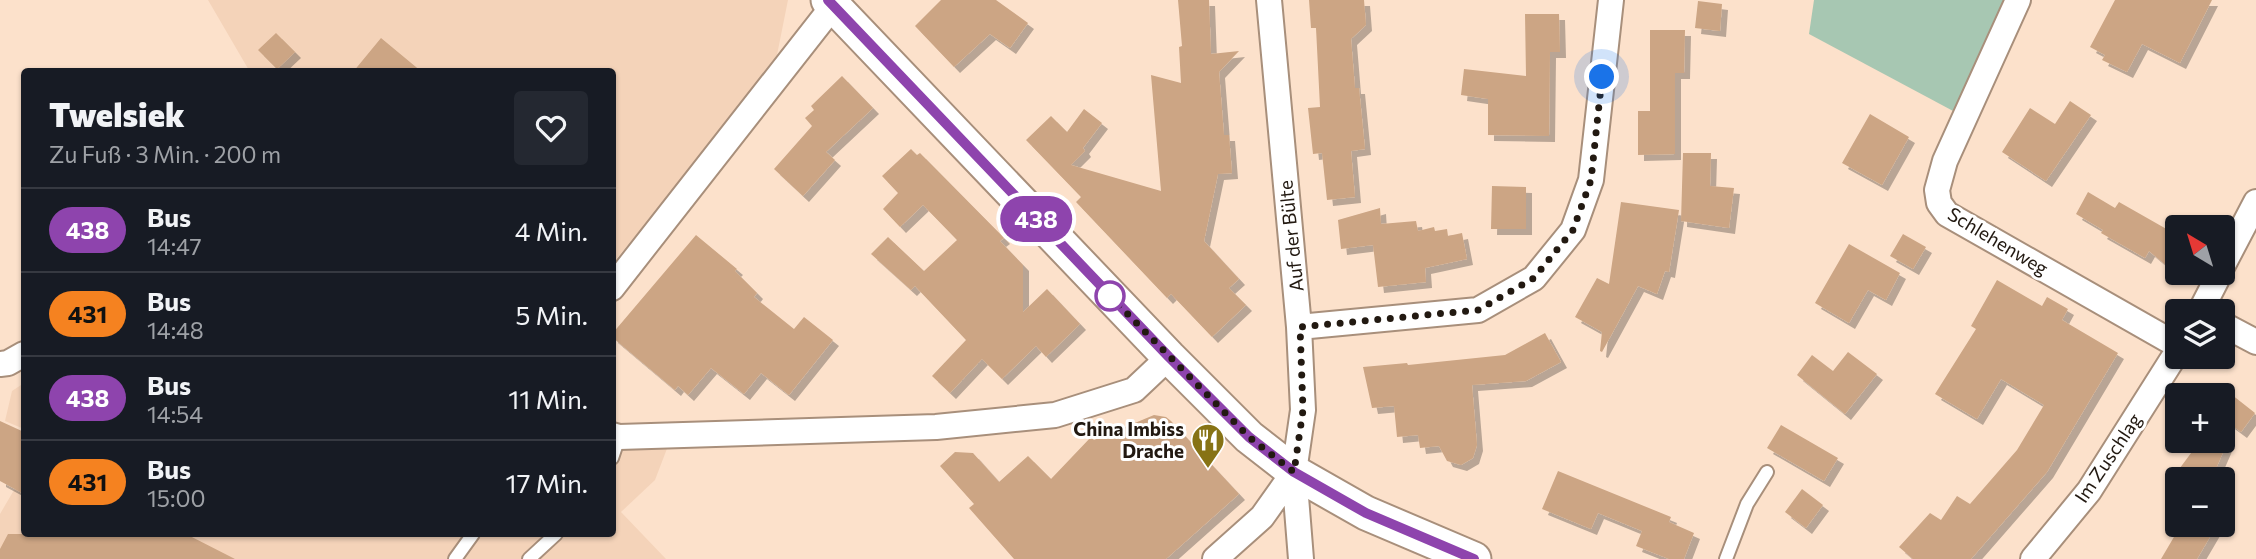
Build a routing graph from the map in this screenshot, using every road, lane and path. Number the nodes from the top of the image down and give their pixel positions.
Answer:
1 (1269, 0) edge
2 (1611, 0) edge
3 (2018, 0) edge
4 (830, 3) edge
5 (2256, 202) edge
6 (2235, 242) edge
7 (616, 283) edge
8 (1300, 327) junction
9 (2235, 331) edge
10 (2165, 338) edge
11 (2256, 342) edge
12 (21, 356) edge
13 (1169, 357) junction
14 (0, 364) edge
15 (2166, 369) edge
16 (616, 443) edge
17 (1294, 472) junction
18 (1767, 472) dead end
19 (470, 537) edge
20 (553, 537) edge
21 (455, 559) edge
22 (528, 559) edge
23 (1215, 559) edge
24 (1301, 559) edge
25 (1474, 559) edge
26 (1726, 559) edge
27 (2033, 559) edge

1 - 8 street, Auf der Bülte
2 - 8 street
3 - 10 street, Schlehenweg
4 - 7 street
4 - 13 main road
5 - 6 street
8 - 17 street, Auf der Bülte
9 - 11 street
12 - 14 street
13 - 16 street
13 - 17 main road
15 - 27 street, Im Zuschlag
17 - 23 street
17 - 24 street
17 - 25 main road
18 - 26 lane
19 - 21 lane
20 - 22 lane

